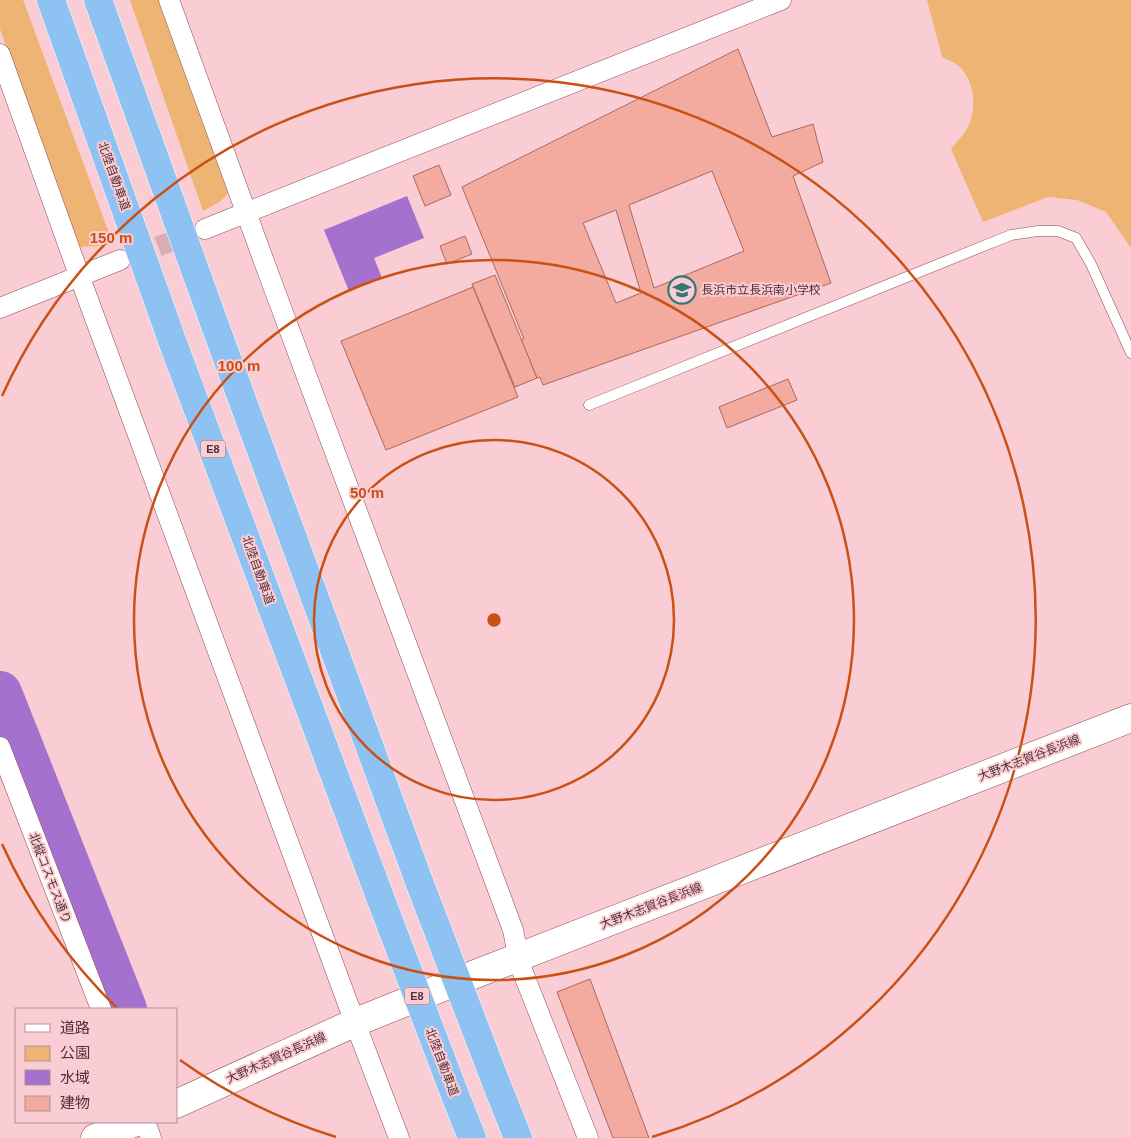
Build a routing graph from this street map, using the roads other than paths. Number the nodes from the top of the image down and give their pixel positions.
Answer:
1 (51, 0) edge
2 (98, 0) edge
3 (169, 0) edge
4 (780, 0) edge
5 (0, 54) edge
6 (247, 212) junction
7 (205, 229) tunnel mouth
8 (120, 260) tunnel mouth
9 (79, 276) junction
10 (0, 308) edge
11 (1131, 353) edge
12 (589, 404) dead end
13 (1131, 718) edge
14 (0, 748) edge
15 (518, 957) junction
16 (101, 1008) edge
17 (356, 1022) junction
18 (178, 1103) edge
19 (134, 1123) edge
20 (145, 1123) edge
21 (96, 1138) edge
22 (151, 1138) edge
23 (399, 1138) edge
24 (472, 1138) edge
25 (518, 1138) edge
26 (588, 1138) edge

1 - 24 highway, 北陸自動車道 / E8, bridge
2 - 25 highway, bridge
3 - 6 street
4 - 6 street
5 - 9 street
6 - 7 street
6 - 15 street
8 - 9 street
9 - 10 street
9 - 17 street
11 - 12 lane
13 - 15 main road, 大野木志賀谷長浜線
14 - 16 street, 北縦コスモス通り
15 - 17 main road, 大野木志賀谷長浜線
15 - 26 street
17 - 18 main road, 大野木志賀谷長浜線
17 - 23 street
19 - 21 main road
20 - 22 street

